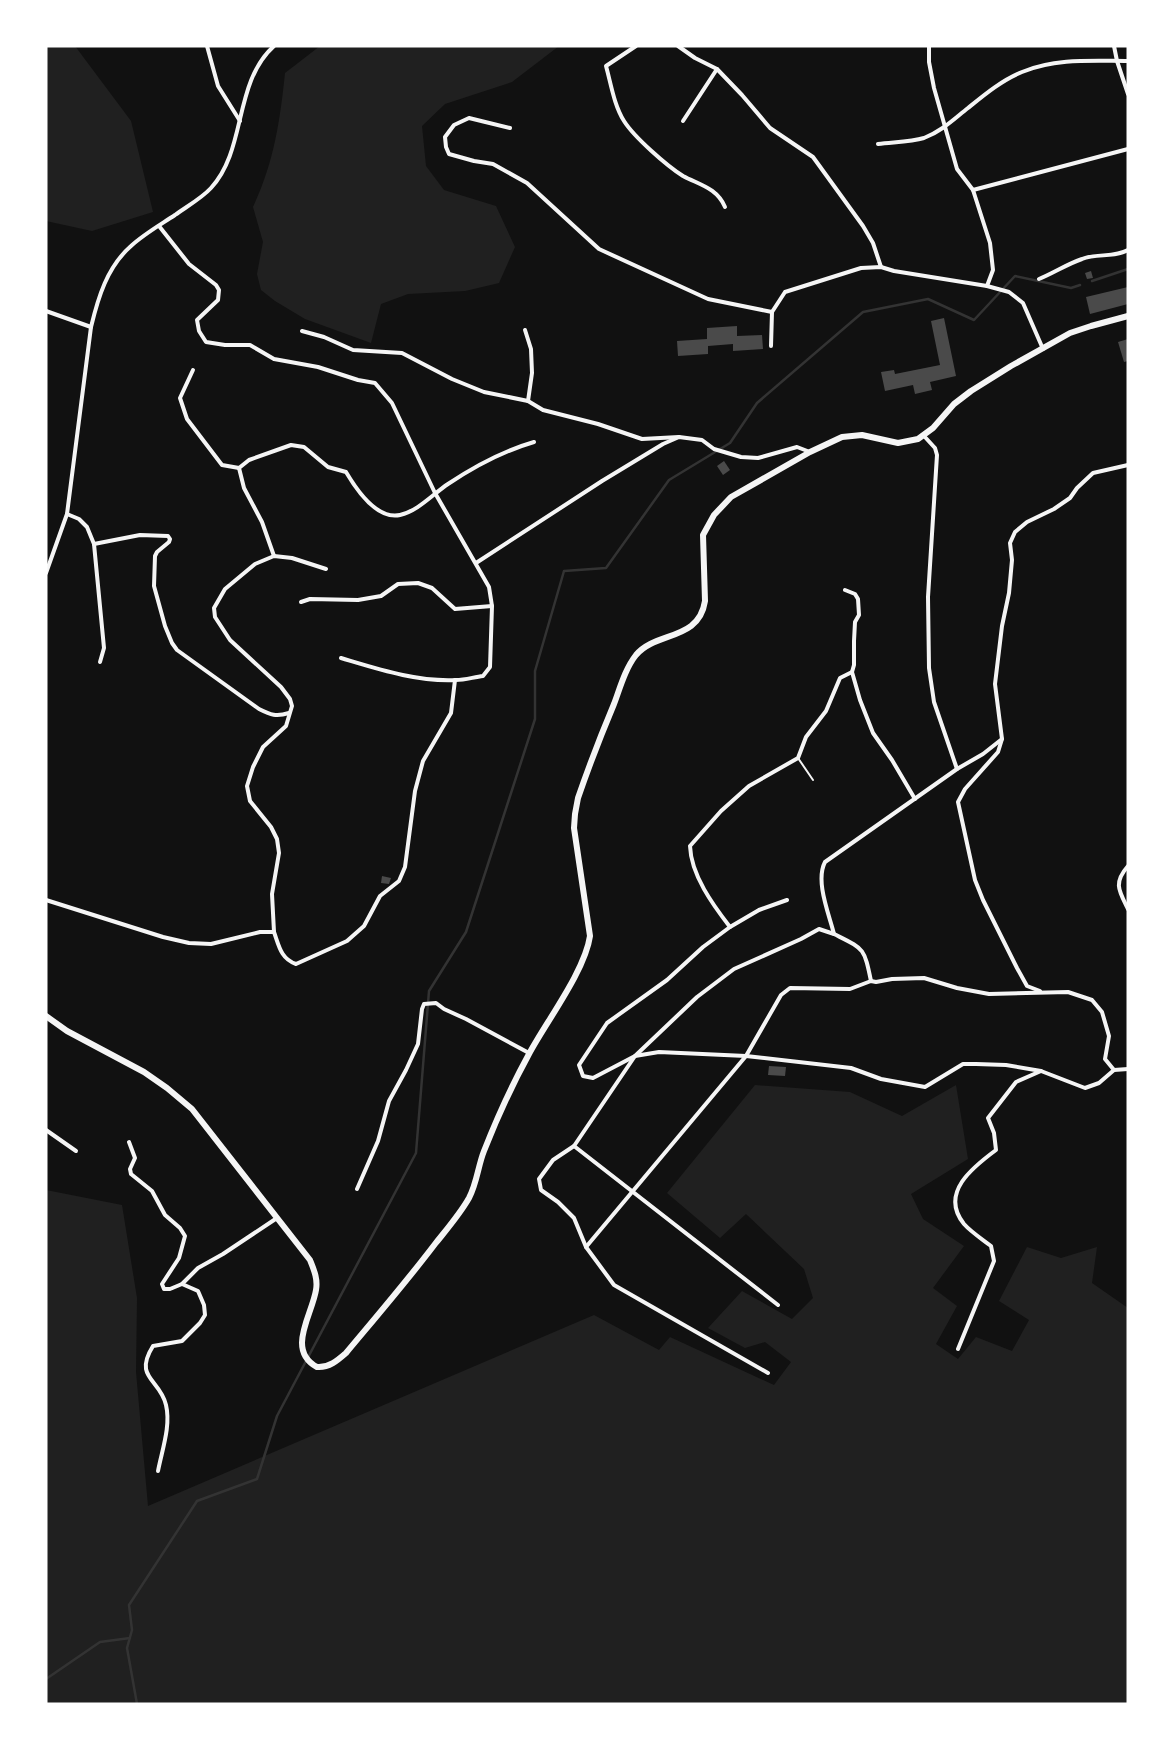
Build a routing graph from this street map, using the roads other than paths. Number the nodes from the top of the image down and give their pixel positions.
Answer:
1 (207, 46) edge
2 (274, 46) edge
3 (636, 46) edge
4 (678, 46) edge
5 (929, 46) edge
6 (1114, 46) edge
7 (1117, 61) junction
8 (1128, 61) edge
9 (717, 69) junction
10 (1128, 94) edge
11 (683, 121) dead end
12 (240, 122) junction
13 (946, 127) junction
14 (510, 128) dead end
15 (878, 144) dead end
16 (1128, 149) edge
17 (973, 190) junction
18 (725, 207) dead end
19 (159, 226) junction
20 (1128, 250) edge
21 (882, 267) junction
22 (1039, 279) dead end
23 (987, 286) junction
24 (46, 310) edge
25 (772, 312) junction
26 (1128, 316) edge
27 (91, 327) junction
28 (525, 330) dead end
29 (302, 331) dead end
30 (771, 346) dead end
31 (1043, 350) junction
32 (193, 370) dead end
33 (528, 402) junction
34 (924, 436) junction
35 (679, 437) junction
36 (534, 442) dead end
37 (810, 452) junction
38 (1128, 465) edge
39 (239, 468) junction
40 (435, 493) junction
41 (68, 514) junction
42 (94, 544) junction
43 (274, 556) junction
44 (476, 563) junction
45 (326, 569) dead end
46 (46, 573) edge
47 (846, 590) dead end
48 (301, 602) dead end
49 (492, 606) junction
50 (342, 658) dead end
51 (100, 662) dead end
52 (852, 672) junction
53 (455, 680) junction
54 (289, 713) junction
55 (1002, 739) junction
56 (798, 758) junction
57 (956, 769) junction
58 (813, 780) dead end
59 (915, 799) junction
60 (1128, 866) edge
61 (46, 900) edge
62 (787, 900) dead end
63 (1128, 909) edge
64 (730, 927) junction
65 (274, 932) junction
66 (834, 934) junction
67 (874, 982) junction
68 (1042, 992) junction
69 (46, 1016) edge
70 (529, 1053) junction
71 (636, 1056) junction
72 (746, 1056) junction
73 (1114, 1070) junction
74 (1128, 1070) edge
75 (1041, 1071) junction
76 (46, 1130) edge
77 (129, 1142) dead end
78 (574, 1146) junction
79 (76, 1151) dead end
80 (357, 1189) dead end
81 (633, 1191) junction
82 (277, 1218) junction
83 (586, 1247) junction
84 (182, 1284) junction
85 (778, 1305) dead end
86 (958, 1349) dead end
87 (768, 1373) dead end
88 (158, 1471) dead end

1 - 12 street
2 - 12 street
3 - 18 street
4 - 9 street
5 - 13 street
6 - 7 street
7 - 8 street
7 - 10 street
7 - 13 street
9 - 11 street
9 - 21 street
12 - 19 street
13 - 15 street
13 - 17 street
14 - 25 street
16 - 17 street
17 - 23 street
19 - 27 street
19 - 40 street
20 - 22 street
21 - 23 street
21 - 25 street
23 - 31 street
24 - 27 street
25 - 30 street
26 - 31 highway
27 - 41 street
28 - 33 street
29 - 33 street
31 - 34 highway
32 - 39 street
33 - 35 street
34 - 37 highway
34 - 57 street
35 - 37 street
35 - 44 street
36 - 40 street
37 - 70 highway
38 - 55 street
39 - 40 street
39 - 43 street
40 - 44 street
41 - 42 street
41 - 46 street
42 - 51 street
42 - 54 street
43 - 45 street
43 - 54 street
44 - 49 street
47 - 52 street
48 - 49 street
49 - 53 street
50 - 53 street
52 - 56 street
52 - 59 street
53 - 65 street
54 - 65 street
55 - 57 street
55 - 68 street
56 - 58 lane
56 - 64 street
57 - 59 street
59 - 66 street
60 - 63 street
61 - 65 street
62 - 64 street
64 - 71 street
66 - 67 street
66 - 71 street
67 - 68 street
67 - 72 street
68 - 73 street
69 - 82 highway
70 - 80 street
70 - 82 highway
71 - 72 street
71 - 78 street
72 - 75 street
72 - 81 street
73 - 74 street
73 - 75 street
75 - 86 street
76 - 79 street
77 - 84 street
78 - 81 street
78 - 83 street
81 - 83 street
81 - 85 street
82 - 84 street
83 - 87 street
84 - 88 street

